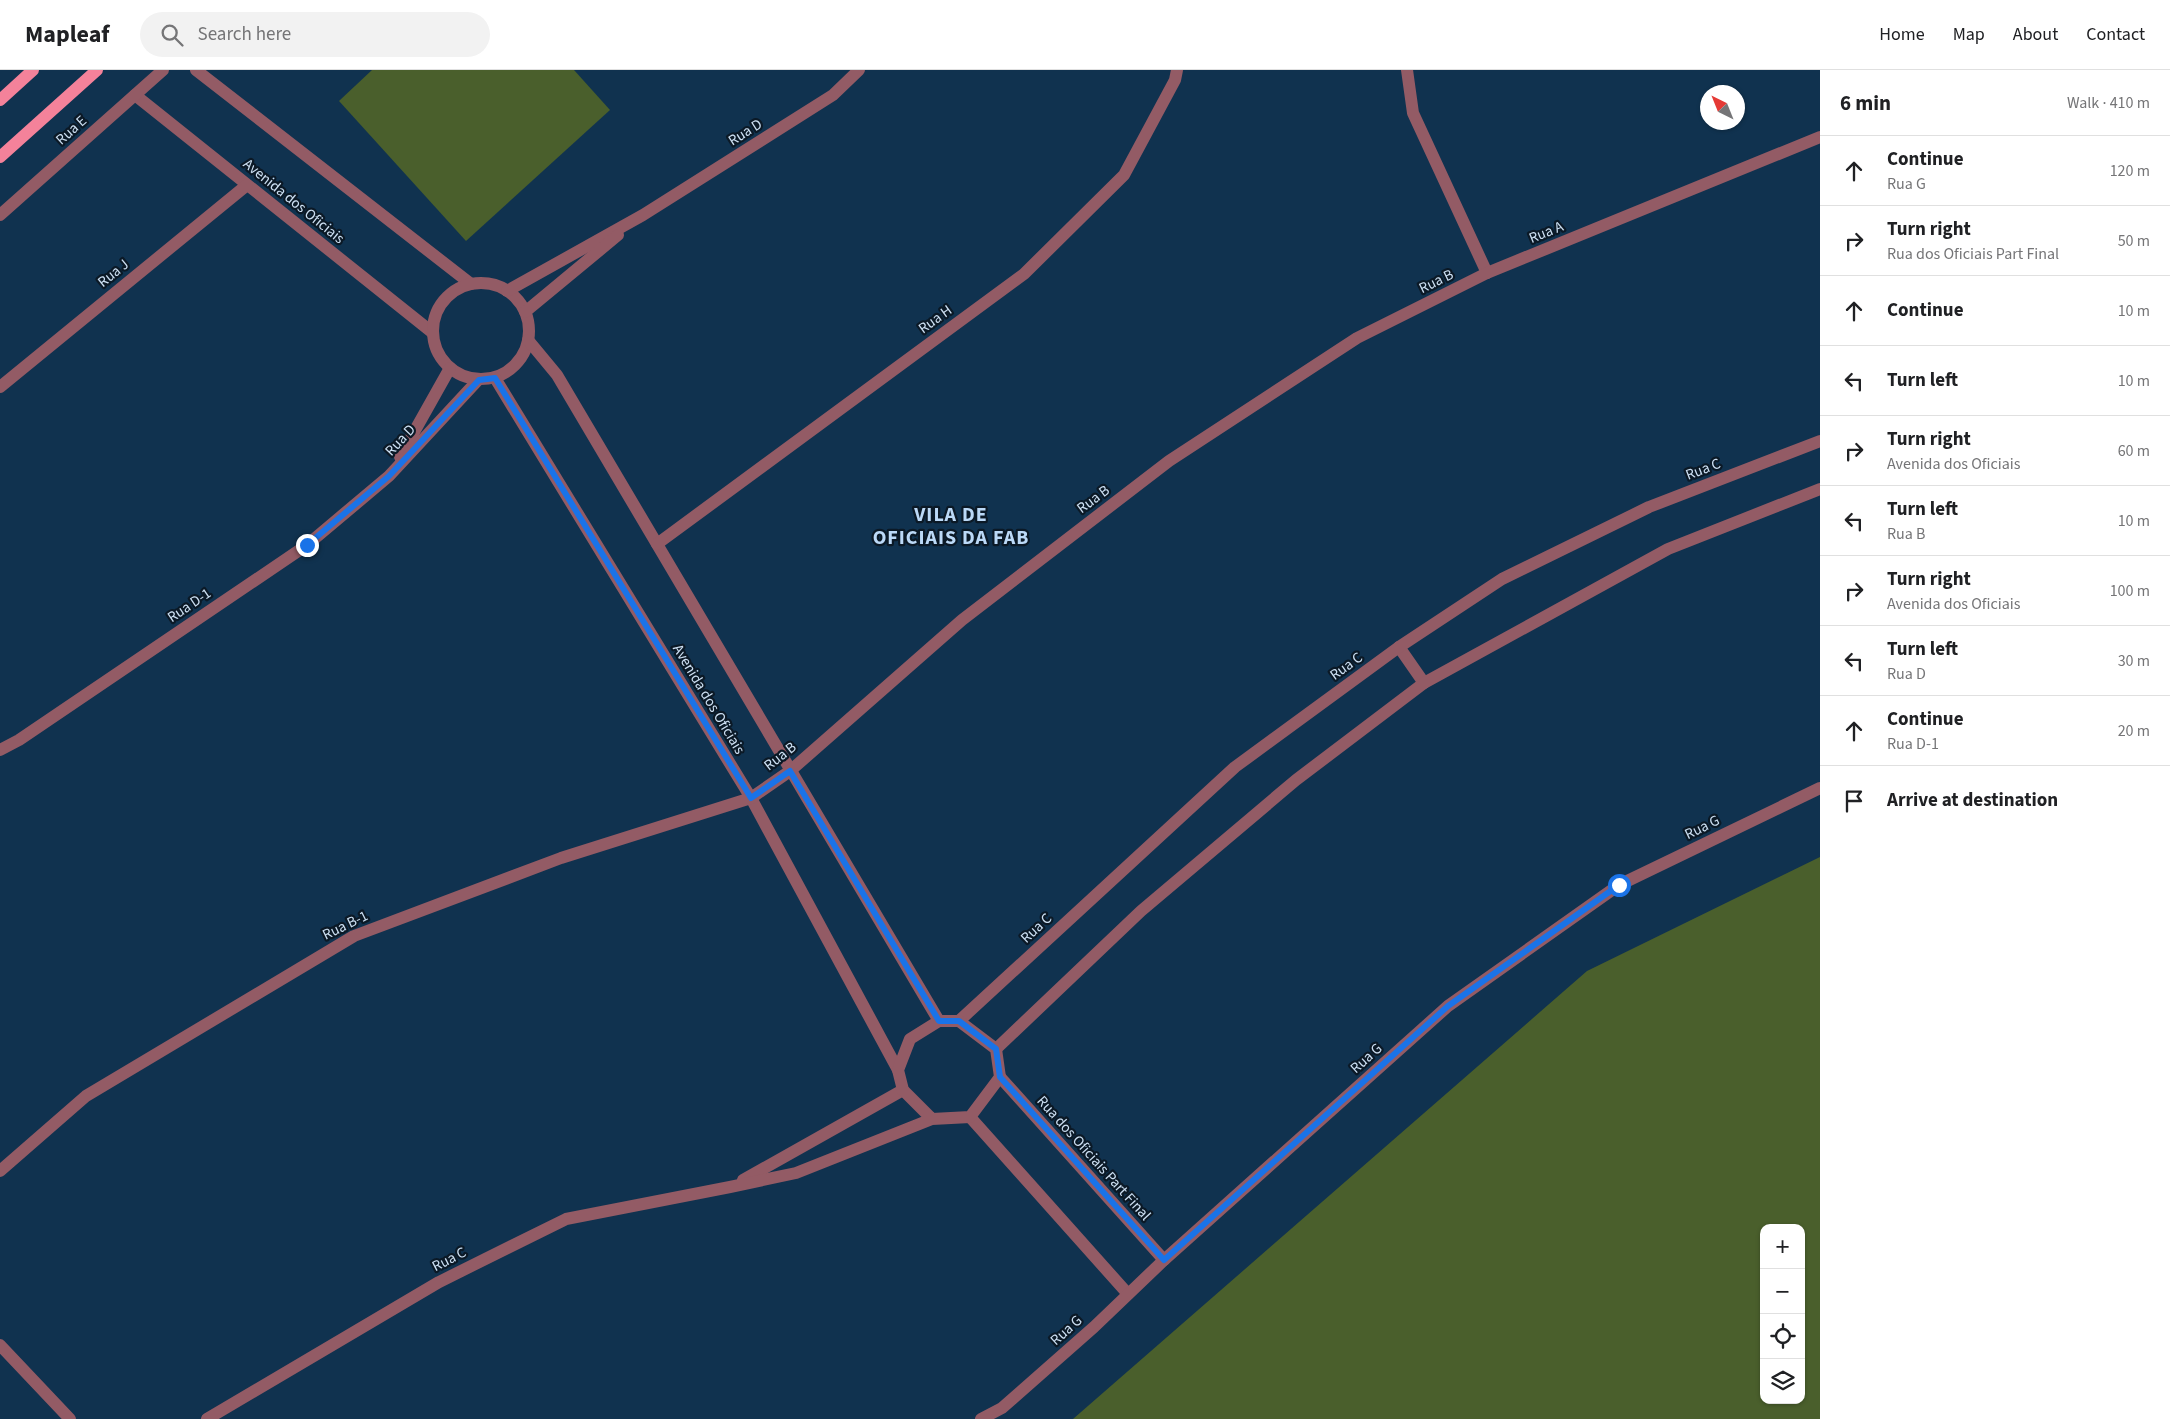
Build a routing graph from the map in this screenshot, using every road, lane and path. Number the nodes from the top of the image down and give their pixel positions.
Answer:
1 (34, 70) edge
2 (97, 70) edge
3 (163, 70) edge
4 (196, 70) edge
5 (858, 70) edge
6 (1177, 70) edge
7 (1408, 70) edge
8 (134, 95) junction
9 (0, 100) edge
10 (1820, 138) edge
11 (0, 157) edge
12 (247, 185) junction
13 (0, 215) edge
14 (643, 215) junction
15 (1488, 273) junction
16 (471, 284) junction
17 (507, 291) junction
18 (525, 312) junction
19 (433, 333) junction
20 (528, 340) junction
21 (450, 368) junction
22 (495, 378) junction
23 (479, 380) junction
24 (0, 387) edge
25 (1820, 441) edge
26 (389, 476) junction
27 (1820, 489) edge
28 (657, 544) junction
29 (1399, 647) junction
30 (1424, 683) junction
31 (0, 750) edge
32 (790, 771) junction
33 (1820, 788) edge
34 (751, 798) junction
35 (939, 1021) junction
36 (959, 1021) junction
37 (996, 1049) junction
38 (898, 1070) junction
39 (1000, 1077) junction
40 (903, 1090) junction
41 (970, 1118) junction
42 (932, 1119) junction
43 (0, 1172) edge
44 (730, 1188) junction
45 (1164, 1260) junction
46 (1128, 1294) junction
47 (0, 1345) edge
48 (70, 1419) edge
49 (208, 1419) edge
50 (981, 1419) edge

1 - 9 main road
2 - 11 main road
3 - 8 street, Rua E
4 - 16 street
5 - 14 street, Rua D
6 - 28 street, Rua H
7 - 15 street
8 - 12 street, Avenida dos Oficiais
8 - 13 street, Rua E
10 - 15 street, Rua A
12 - 19 street, Avenida dos Oficiais
12 - 24 street, Rua J
14 - 17 street, Rua D
14 - 18 street, Rua D
15 - 32 street, Rua B
16 - 17 street
16 - 19 street
17 - 18 street
18 - 20 street
19 - 21 street
20 - 22 street
20 - 28 street
21 - 23 street
21 - 26 street, Rua D
22 - 23 street
22 - 34 street, Avenida dos Oficiais
23 - 26 street, Rua D
25 - 29 street, Rua C
26 - 31 street, Rua D-1
27 - 30 street
28 - 32 street
29 - 30 street
29 - 36 street, Rua C
30 - 37 street
32 - 34 street, Rua B
32 - 35 street
33 - 45 street, Rua G
34 - 38 street, Avenida dos Oficiais
34 - 43 street, Rua B-1
35 - 36 street
35 - 38 street
36 - 37 street
37 - 39 street
38 - 40 street
39 - 41 street
39 - 45 street, Rua dos Oficiais Part Final
40 - 42 street
40 - 44 street, Rua C
41 - 42 street
41 - 46 street
42 - 44 street, Rua C
44 - 49 street, Rua C
45 - 46 street, Rua G
46 - 50 street, Rua G
47 - 48 street

